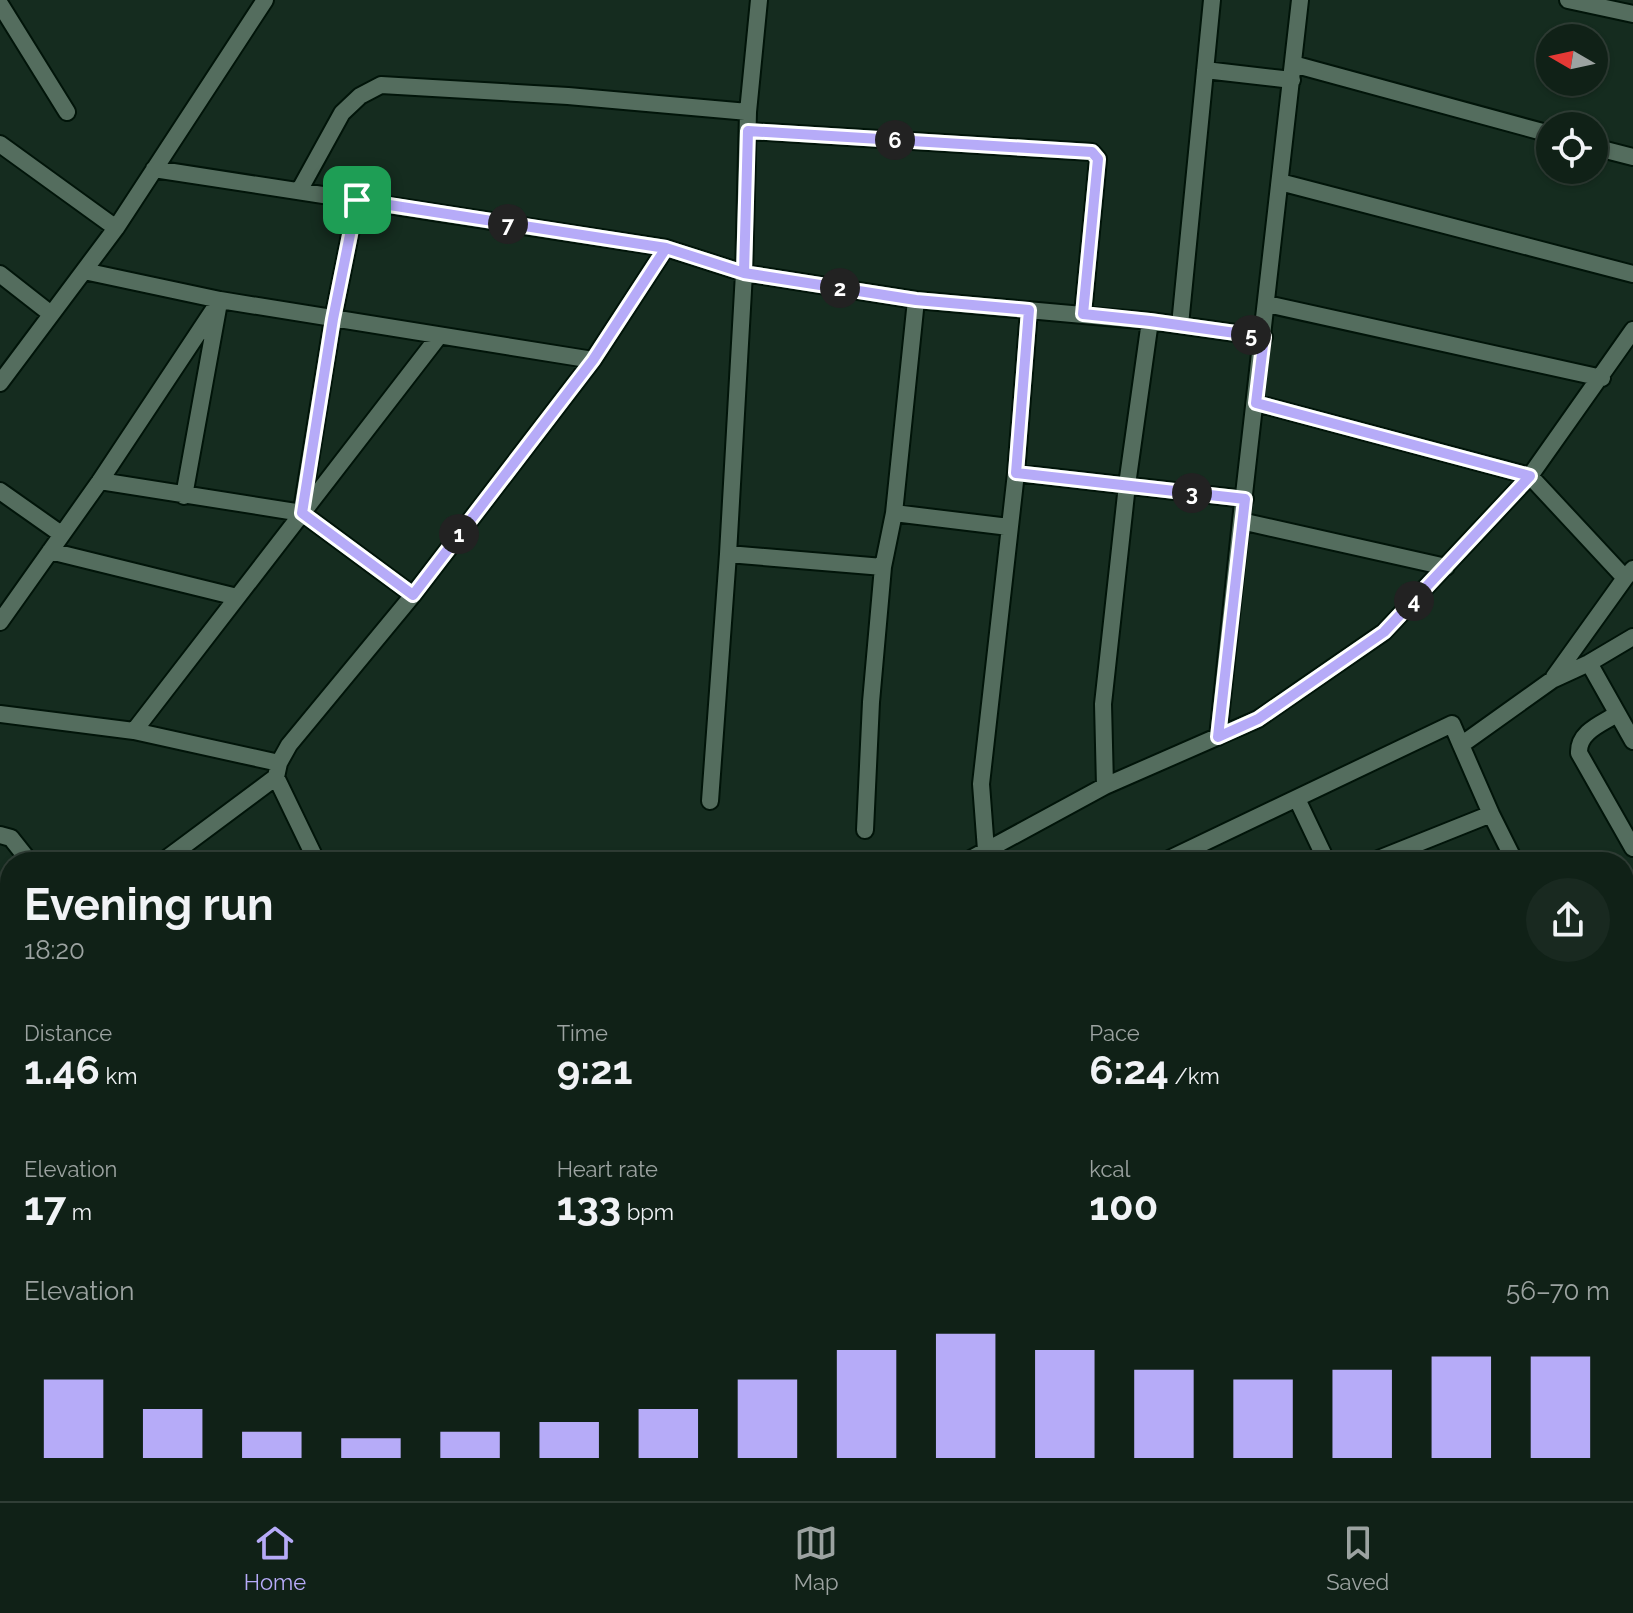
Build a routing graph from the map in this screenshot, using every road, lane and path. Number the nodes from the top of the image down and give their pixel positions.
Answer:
1 (265, 0) edge
2 (759, 0) edge
3 (1212, 0) edge
4 (1300, 0) edge
5 (1568, 0) edge
6 (0, 4) edge
7 (1633, 14) edge
8 (1205, 70) junction
9 (1292, 72) junction
10 (67, 112) dead end
11 (748, 112) junction
12 (748, 131) junction
13 (1536, 131) edge
14 (0, 144) edge
15 (1608, 151) edge
16 (1633, 157) edge
17 (154, 169) junction
18 (1280, 182) junction
19 (299, 191) junction
20 (357, 200) junction
21 (116, 228) junction
22 (666, 248) junction
23 (84, 271) junction
24 (744, 273) junction
25 (0, 274) edge
26 (1633, 274) edge
27 (220, 300) junction
28 (916, 300) junction
29 (1267, 304) junction
30 (1029, 310) junction
31 (51, 314) junction
32 (1083, 314) junction
33 (333, 319) junction
34 (1150, 321) junction
35 (1180, 325) junction
36 (1633, 330) edge
37 (439, 336) junction
38 (1264, 337) junction
39 (593, 360) junction
40 (1602, 378) junction
41 (0, 383) edge
42 (1256, 403) junction
43 (1016, 473) junction
44 (1530, 476) junction
45 (100, 481) junction
46 (1127, 485) junction
47 (0, 491) edge
48 (184, 496) junction
49 (1245, 499) junction
50 (302, 513) junction
51 (894, 513) junction
52 (1241, 521) junction
53 (1009, 527) junction
54 (61, 534) junction
55 (50, 551) junction
56 (728, 554) junction
57 (883, 567) junction
58 (1446, 567) junction
59 (1629, 574) edge
60 (413, 595) junction
61 (237, 597) junction
62 (0, 622) edge
63 (1633, 637) edge
64 (1589, 663) junction
65 (1552, 680) junction
66 (0, 714) edge
67 (1617, 714) junction
68 (134, 731) junction
69 (1218, 737) junction
70 (1633, 741) edge
71 (1461, 745) junction
72 (277, 770) junction
73 (1105, 786) junction
74 (1297, 799) junction
75 (710, 801) dead end
76 (1491, 814) junction
77 (865, 830) dead end
78 (0, 835) edge
79 (1633, 848) edge
80 (986, 850) junction
81 (22, 852) edge
82 (174, 852) edge
83 (313, 852) edge
84 (982, 852) edge
85 (1184, 852) edge
86 (1322, 852) edge
87 (1396, 852) edge
88 (1510, 852) edge

1 - 17 street
2 - 11 street
3 - 8 street
4 - 9 street
5 - 7 street
6 - 10 street
8 - 9 street
8 - 35 street
9 - 13 street
9 - 18 street
11 - 12 street
11 - 19 street
12 - 24 street
12 - 32 street
14 - 21 street
15 - 16 street
17 - 19 street
17 - 21 street
18 - 26 street
18 - 29 street
19 - 20 street
20 - 22 street
20 - 33 street
21 - 23 street
22 - 24 street
22 - 39 street
23 - 27 street
23 - 31 street
24 - 28 street
24 - 56 street
25 - 31 street
27 - 33 street
27 - 45 street
27 - 48 street
28 - 30 street
28 - 51 street
29 - 38 street
29 - 40 street
30 - 32 street
30 - 43 street
31 - 41 street
32 - 34 street
33 - 37 street
33 - 50 street
34 - 35 street
34 - 46 street
35 - 38 street
36 - 40 street
37 - 39 street
37 - 50 street
38 - 42 street
39 - 60 street
40 - 44 street
42 - 44 street
42 - 49 street
43 - 46 street
43 - 53 street
44 - 58 street
44 - 59 street
45 - 48 street
45 - 54 street
46 - 49 street
46 - 73 street
47 - 54 street
48 - 50 street
49 - 52 street
50 - 60 street
50 - 61 street
51 - 53 street
51 - 57 street
52 - 58 street
52 - 69 street
53 - 80 street
54 - 55 street
55 - 61 street
55 - 62 street
56 - 57 street
56 - 75 street
57 - 77 street
58 - 69 street
59 - 65 street
60 - 72 street
61 - 68 street
63 - 64 street
64 - 65 street
64 - 67 street
65 - 71 street
66 - 68 street
67 - 70 street
67 - 79 street
68 - 72 street
69 - 73 street
71 - 74 street
71 - 76 street
72 - 82 street
72 - 83 street
73 - 80 street
74 - 85 street
74 - 86 street
76 - 87 street
76 - 88 street
78 - 81 street
80 - 84 street

